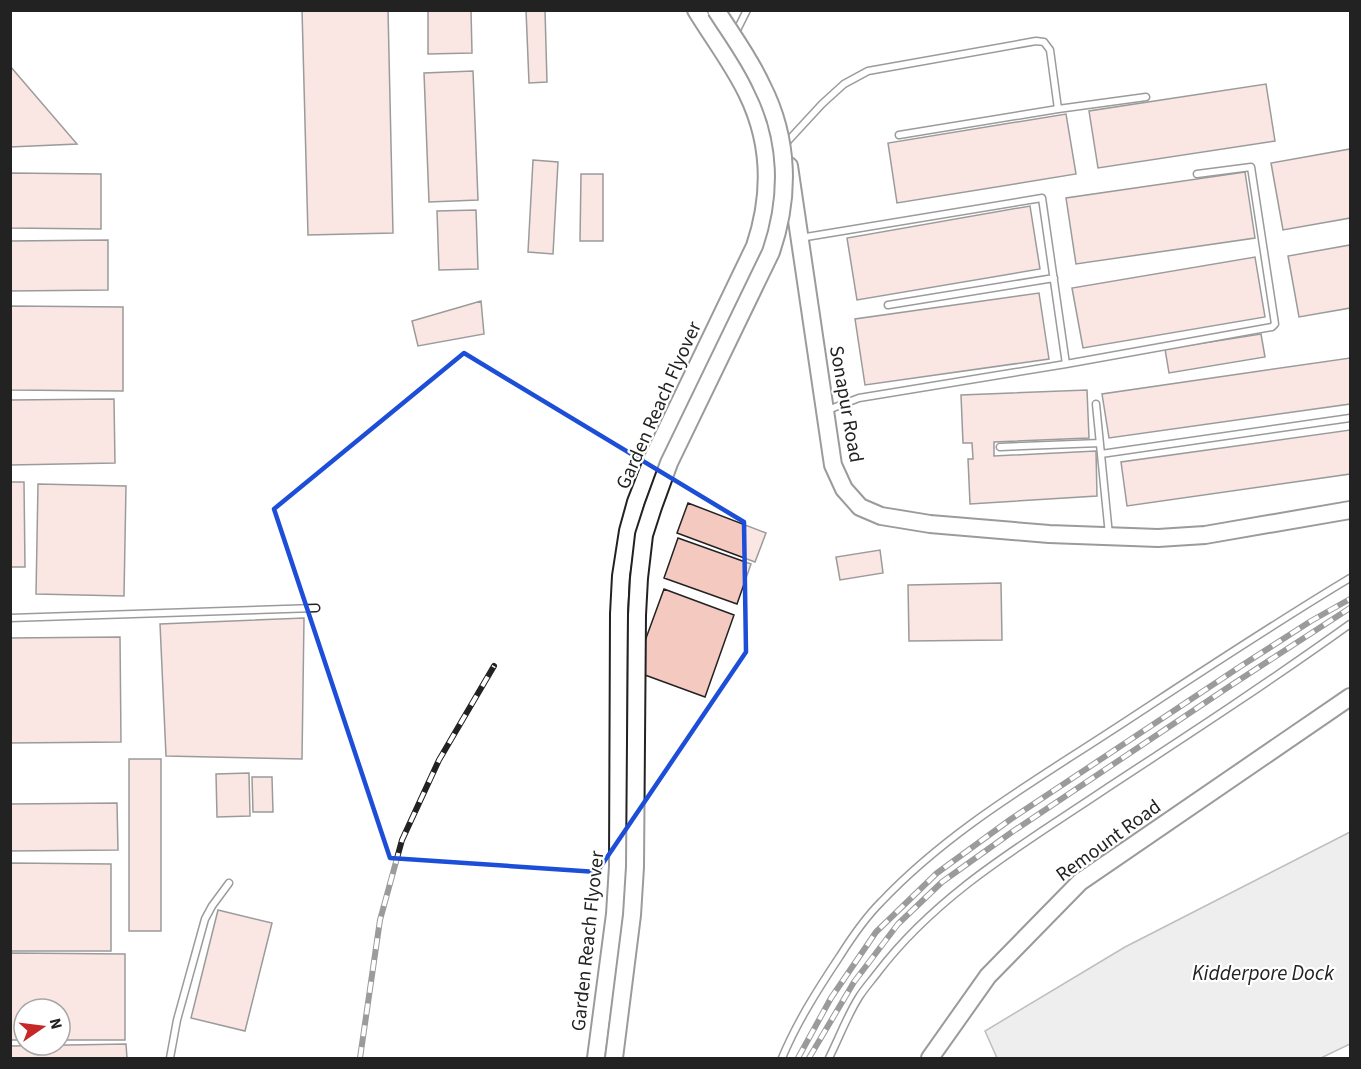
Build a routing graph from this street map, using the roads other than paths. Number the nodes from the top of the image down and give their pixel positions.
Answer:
1 (696, 10) edge
2 (706, 10) edge
3 (716, 10) edge
4 (747, 10) edge
5 (730, 46) junction
6 (1146, 97) dead end
7 (1058, 109) junction
8 (899, 135) dead end
9 (786, 143) junction
10 (1197, 174) dead end
11 (799, 239) junction
12 (1054, 278) junction
13 (888, 305) dead end
14 (1066, 364) junction
15 (1096, 404) dead end
16 (825, 411) junction
17 (1350, 418) edge
18 (1100, 443) junction
19 (1000, 447) dead end
20 (1101, 454) junction
21 (1350, 510) edge
22 (1109, 536) junction
23 (1350, 578) edge
24 (316, 608) dead end
25 (10, 618) edge
26 (1350, 624) edge
27 (1350, 698) edge
28 (229, 883) dead end
29 (171, 1059) edge
30 (596, 1059) edge
31 (614, 1059) edge
32 (782, 1059) edge
33 (829, 1059) edge
34 (930, 1059) edge

1 - 30 main road, Garden Reach Flyover
2 - 5 main road, Sonapur Road
3 - 31 main road, Garden Reach Flyover, bridge
4 - 5 lane
5 - 9 main road, Sonapur Road
6 - 7 lane
7 - 8 lane
7 - 9 lane
9 - 11 main road, Sonapur Road
10 - 14 lane
11 - 12 lane
11 - 16 main road, Sonapur Road
12 - 13 lane
12 - 14 lane
14 - 16 lane
15 - 18 lane
16 - 22 main road, Sonapur Road
17 - 20 lane
18 - 19 lane
18 - 20 lane
20 - 22 lane
21 - 22 main road, Sonapur Road
23 - 32 lane
24 - 25 lane
26 - 33 lane
27 - 34 main road, Remount Road
28 - 29 lane

